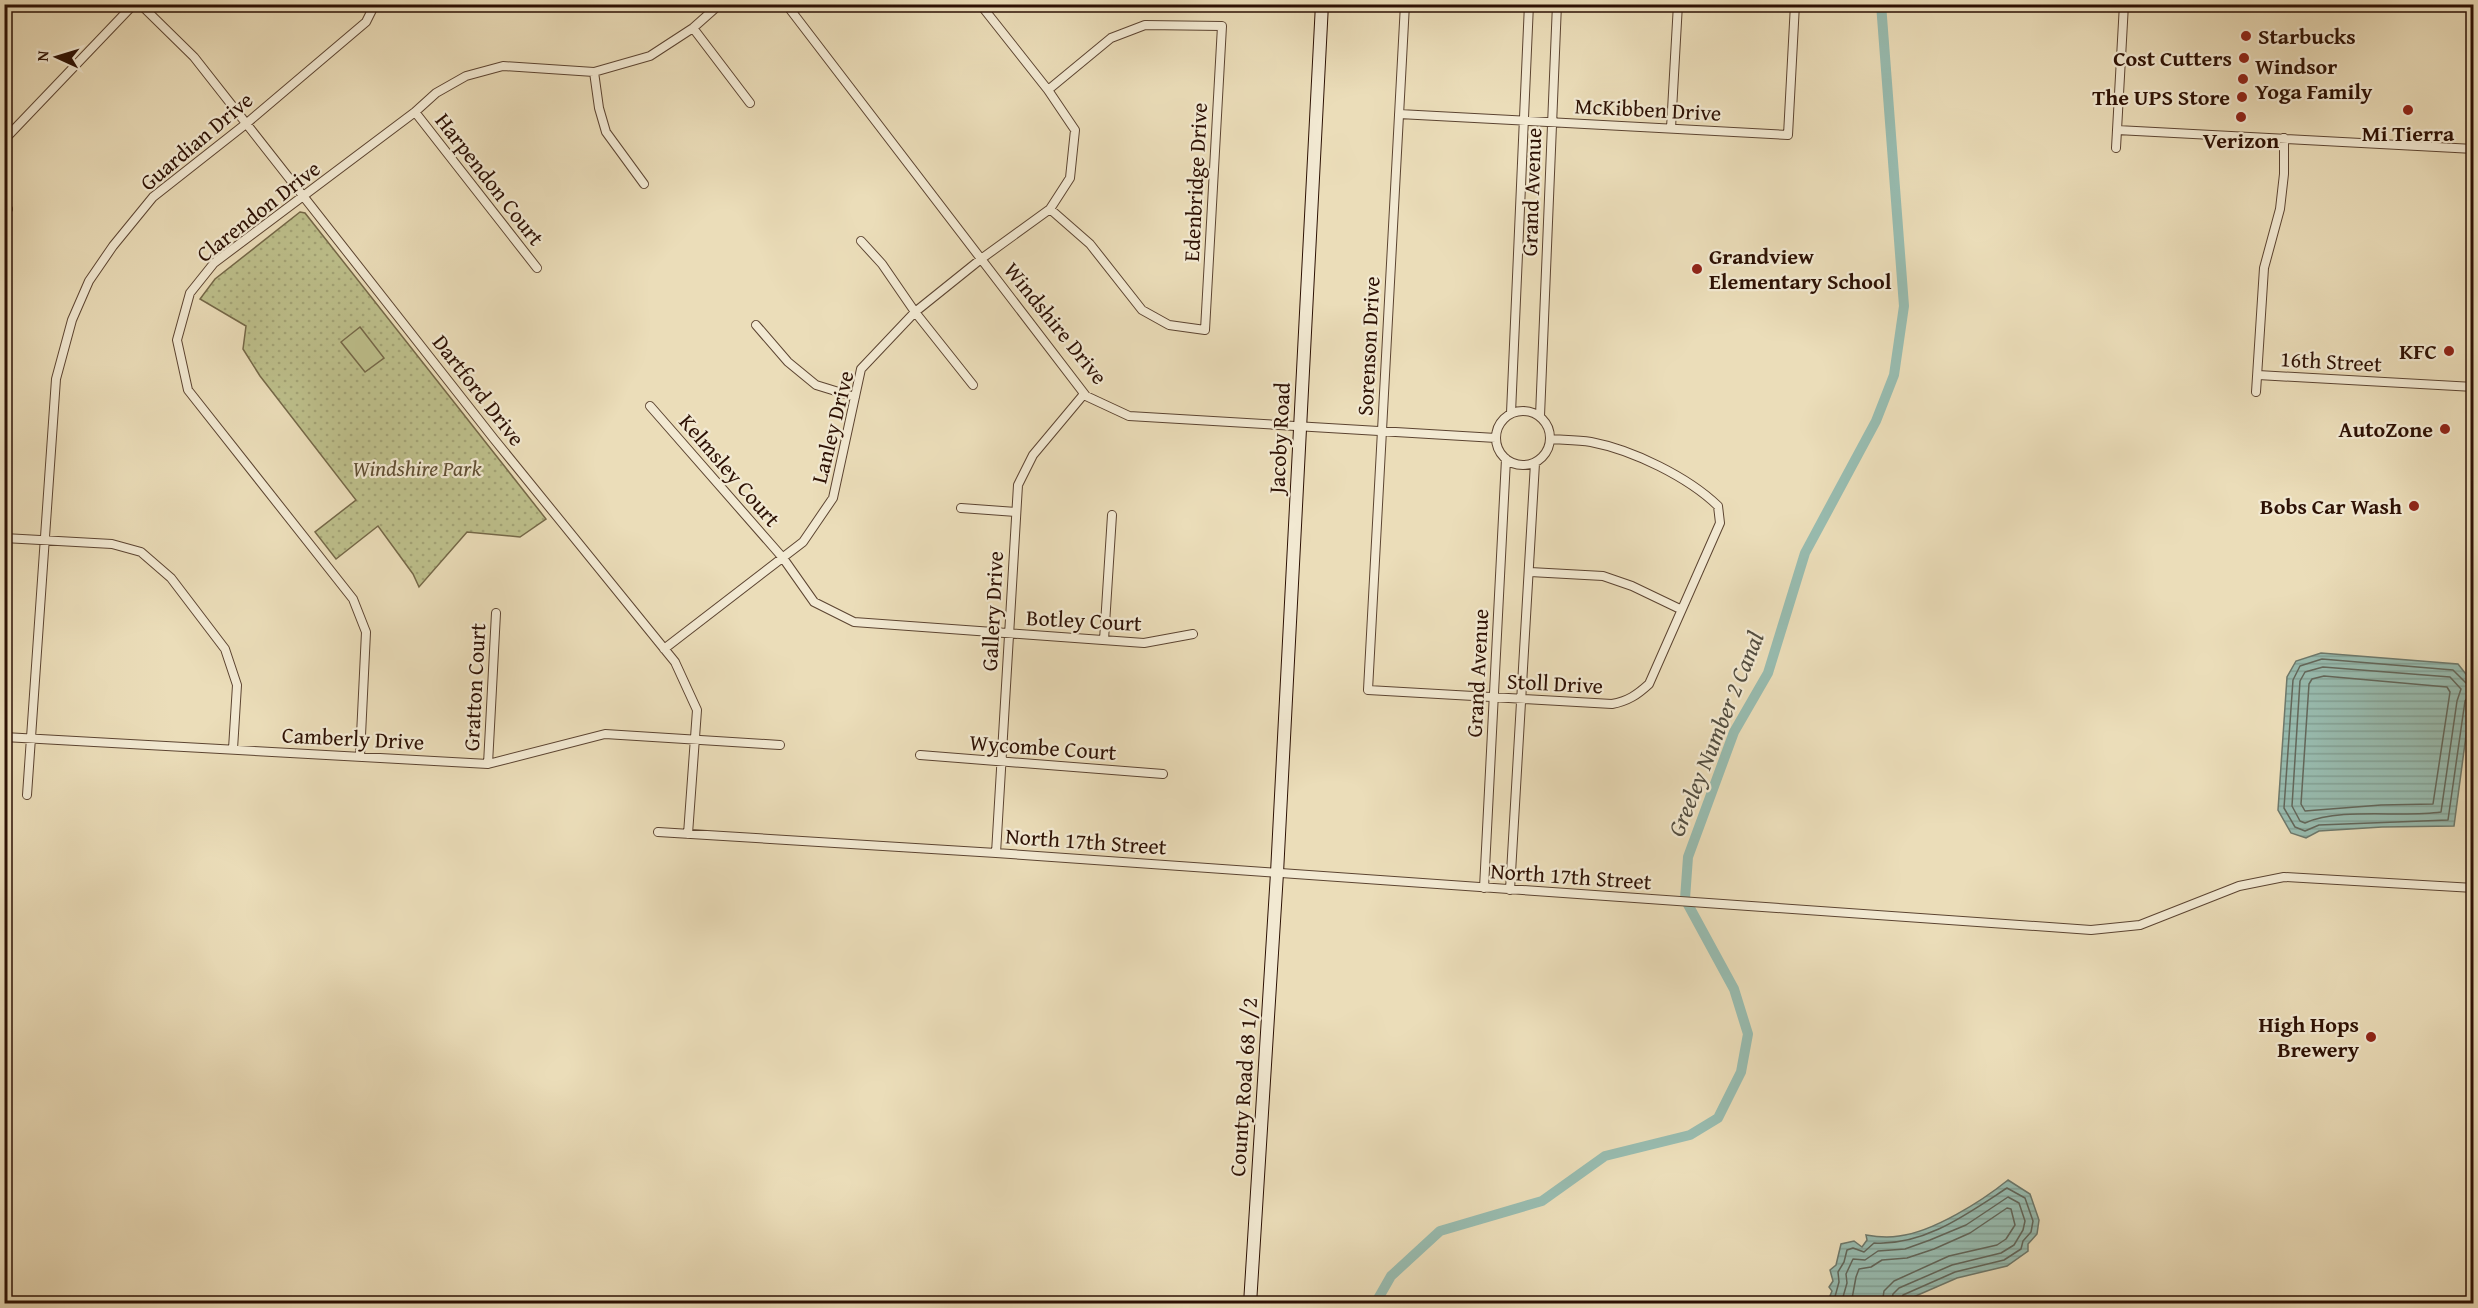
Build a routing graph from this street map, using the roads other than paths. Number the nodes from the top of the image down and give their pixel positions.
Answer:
1 (134, 4) edge
2 (140, 4) edge
3 (375, 4) edge
4 (720, 4) edge
5 (786, 4) edge
6 (980, 4) edge
7 (1322, 4) edge
8 (1405, 4) edge
9 (1529, 4) edge
10 (1557, 4) edge
11 (1678, 4) edge
12 (1795, 4) edge
13 (2124, 4) edge
14 (693, 28) junction
15 (594, 72) junction
16 (1048, 90) junction
17 (750, 103) dead end
18 (415, 112) junction
19 (1399, 114) junction
20 (1524, 120) junction
21 (1552, 122) junction
22 (247, 123) junction
23 (1671, 128) junction
24 (2117, 130) junction
25 (2284, 138) junction
26 (4, 140) edge
27 (2115, 148) dead end
28 (2474, 149) edge
29 (644, 184) dead end
30 (305, 196) junction
31 (1050, 209) junction
32 (861, 241) dead end
33 (981, 259) junction
34 (537, 268) dead end
35 (915, 312) junction
36 (756, 325) dead end
37 (2258, 375) junction
38 (973, 385) dead end
39 (2474, 387) edge
40 (2256, 392) dead end
41 (1084, 394) junction
42 (855, 397) junction
43 (650, 405) dead end
44 (1511, 412) junction
45 (1540, 416) junction
46 (1301, 426) junction
47 (1382, 430) junction
48 (1496, 438) junction
49 (1550, 439) junction
50 (1506, 459) junction
51 (1535, 463) junction
52 (961, 508) dead end
53 (1016, 512) junction
54 (1112, 515) dead end
55 (4, 538) edge
56 (45, 540) junction
57 (783, 558) junction
58 (1530, 572) junction
59 (1680, 609) junction
60 (496, 613) dead end
61 (1193, 634) dead end
62 (1009, 635) junction
63 (1104, 640) junction
64 (664, 649) junction
65 (1368, 690) joint
66 (1494, 698) junction
67 (1522, 699) junction
68 (4, 737) edge
69 (31, 738) junction
70 (696, 741) junction
71 (780, 745) dead end
72 (233, 749) junction
73 (920, 755) dead end
74 (360, 756) junction
75 (1001, 762) junction
76 (488, 764) junction
77 (1163, 774) dead end
78 (27, 795) dead end
79 (658, 832) dead end
80 (688, 834) junction
81 (996, 853) junction
82 (1277, 873) junction
83 (1484, 888) junction
84 (2474, 888) edge
85 (1510, 890) junction
86 (1250, 1304) edge

1 - 26 street
2 - 22 street, Dartford Drive
3 - 22 street, Guardian Drive
4 - 14 street, Clarendon Drive
5 - 33 street, Windshire Drive
6 - 16 street
7 - 46 street, Jacoby Road
8 - 19 street, Sorenson Drive
9 - 20 street, Grand Avenue
10 - 21 street, Grand Avenue
11 - 23 street
12 - 23 street, McKibben Drive
13 - 24 street
14 - 15 street, Clarendon Drive
14 - 17 street
15 - 18 street, Clarendon Drive
15 - 29 street
16 - 31 street
16 - 31 street, Edenbridge Drive
18 - 30 street, Clarendon Drive
18 - 34 street, Harpendon Court
19 - 20 street, McKibben Drive
19 - 47 street, Sorenson Drive
20 - 21 street, McKibben Drive
20 - 44 street, Grand Avenue
21 - 23 street, McKibben Drive
21 - 45 street, Grand Avenue
22 - 30 street, Dartford Drive
22 - 56 street, Guardian Drive
24 - 25 street
24 - 27 street
25 - 28 street
25 - 37 street
30 - 64 street, Dartford Drive
30 - 74 street, Clarendon Drive
31 - 33 street, Lanley Drive
32 - 35 street
33 - 35 street, Lanley Drive
33 - 41 street, Windshire Drive
35 - 38 street
35 - 42 street, Lanley Drive
36 - 42 street
37 - 39 street, 16th Street
37 - 40 street
41 - 46 street, Windshire Drive
41 - 53 street, Gallery Drive
42 - 57 street, Lanley Drive
43 - 57 street, Kelmsley Court
44 - 45 street
44 - 48 street
45 - 49 street
46 - 47 street, Windshire Drive
46 - 82 street, Jacoby Road
47 - 48 street, Windshire Drive
47 - 65 street, Sorenson Drive
48 - 50 street
49 - 51 street
49 - 59 street, Stoll Drive
50 - 51 street
50 - 66 street, Grand Avenue
51 - 58 street, Grand Avenue
52 - 53 street
53 - 62 street, Gallery Drive
54 - 63 street
55 - 56 street
56 - 69 street, Guardian Drive
56 - 72 street
57 - 62 street, Kelmsley Court
57 - 64 street, Lanley Drive
58 - 59 street
58 - 67 street, Grand Avenue
59 - 67 street, Stoll Drive
60 - 76 street, Gratton Court
61 - 63 street, Botley Court
62 - 63 street, Botley Court
62 - 75 street, Gallery Drive
64 - 70 street, Dartford Drive
65 - 66 street, Stoll Drive
66 - 67 street, Stoll Drive
66 - 83 street, Grand Avenue
67 - 85 street, Grand Avenue
68 - 69 street, Camberly Drive
69 - 72 street, Camberly Drive
69 - 78 street, Guardian Drive
70 - 71 street, Camberly Drive
70 - 76 street, Camberly Drive
70 - 80 street, Dartford Drive
72 - 74 street, Camberly Drive
73 - 75 street, Wycombe Court
74 - 76 street, Camberly Drive
75 - 77 street, Wycombe Court
75 - 81 street, Gallery Drive
79 - 80 street, North 17th Street
80 - 81 street, North 17th Street
81 - 82 street, North 17th Street
82 - 83 street, North 17th Street
82 - 86 street, County Road 68 1/2
83 - 85 street, North 17th Street
84 - 85 street, North 17th Street

